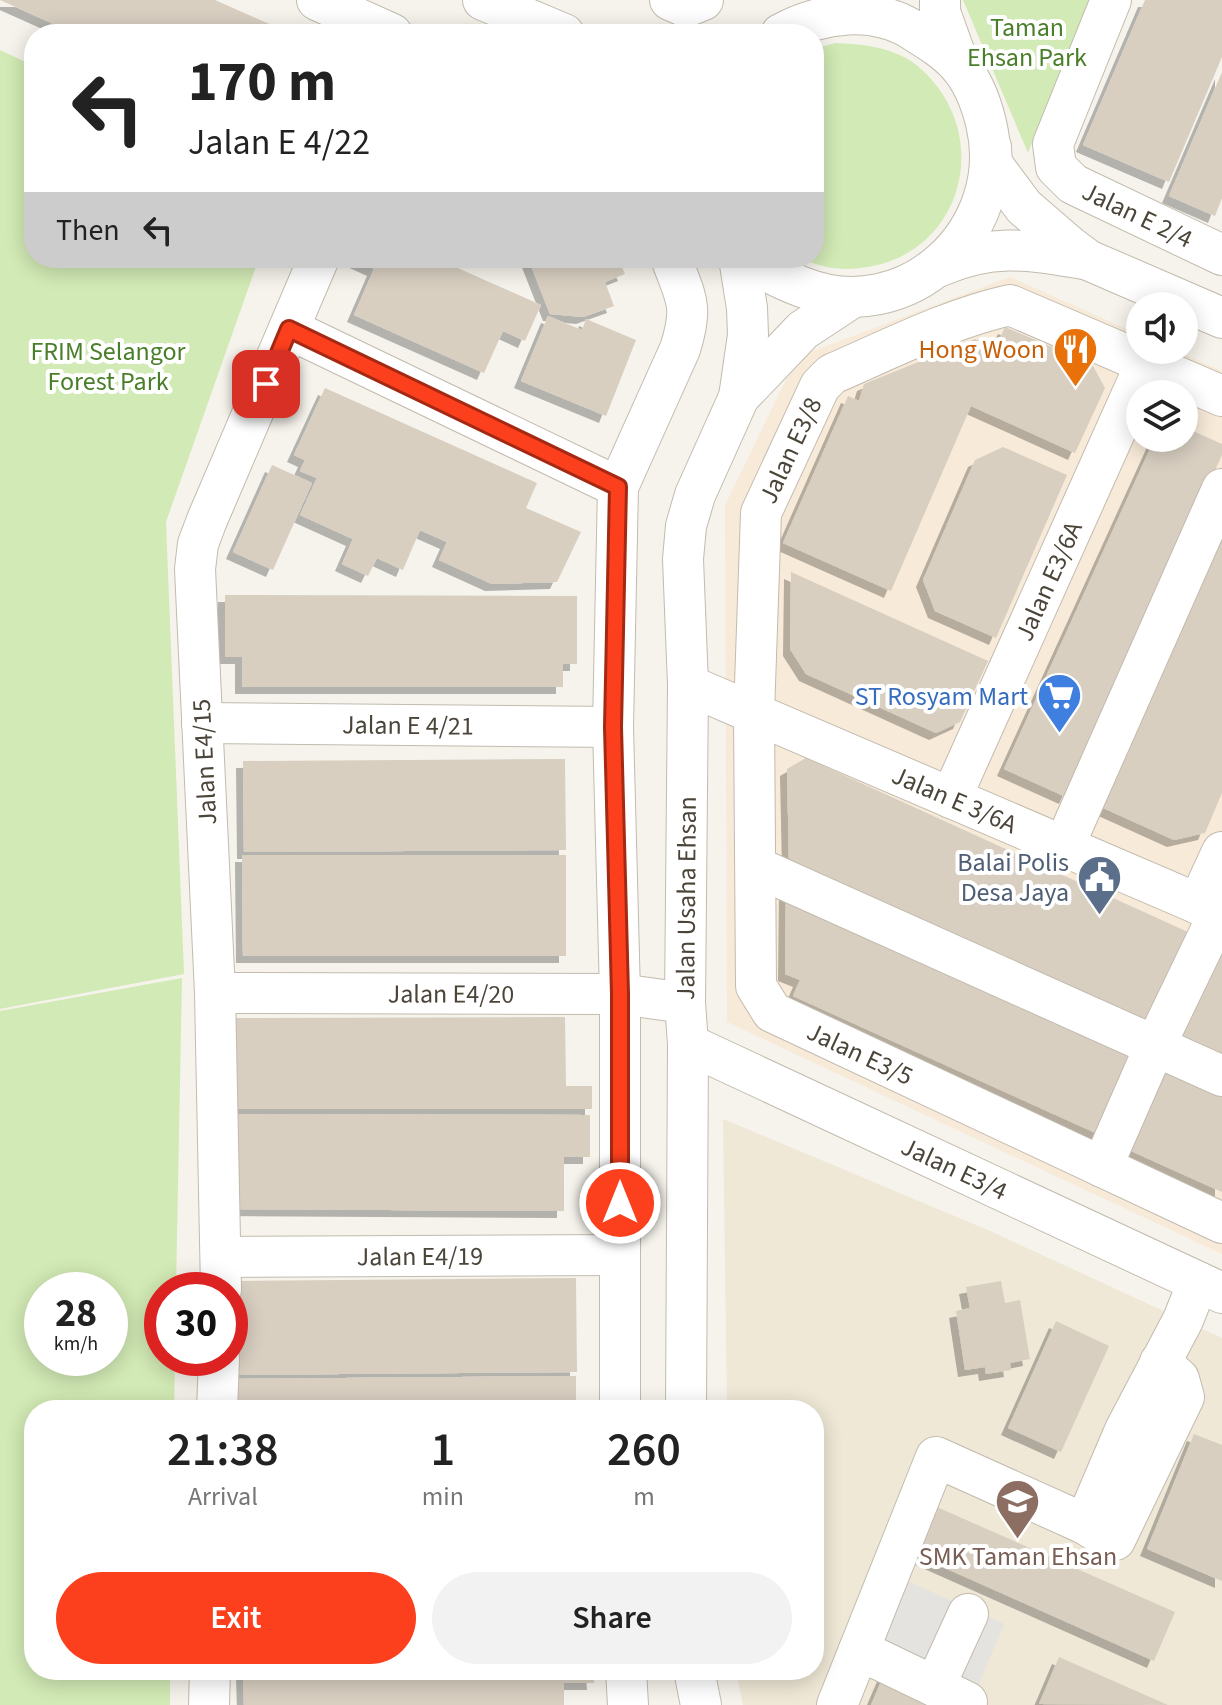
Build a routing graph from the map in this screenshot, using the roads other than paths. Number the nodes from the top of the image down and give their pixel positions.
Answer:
1 (317, 0) edge
2 (483, 0) edge
3 (670, 0) edge
4 (703, 0) edge
5 (940, 0) edge
6 (1111, 0) edge
7 (861, 6) edge
8 (370, 24) edge
9 (540, 24) edge
10 (807, 24) edge
11 (959, 65) junction
12 (990, 138) junction
13 (1222, 255) edge
14 (1088, 260) junction
15 (939, 266) junction
16 (315, 268) edge
17 (675, 268) edge
18 (741, 268) edge
19 (765, 268) edge
20 (853, 297) junction
21 (1222, 318) edge
22 (289, 329) junction
23 (1126, 354) edge
24 (1146, 364) edge
25 (1148, 364) edge
26 (1222, 396) edge
27 (739, 397) junction
28 (618, 487) junction
29 (1222, 489) edge
30 (688, 685) junction
31 (754, 713) junction
32 (202, 723) junction
33 (613, 727) junction
34 (951, 798) junction
35 (1064, 846) junction
36 (1222, 852) edge
37 (756, 867) junction
38 (1213, 911) edge
39 (215, 993) junction
40 (620, 994) junction
41 (685, 1003) junction
42 (688, 1044) junction
43 (1155, 1046) junction
44 (1222, 1076) edge
45 (1102, 1167) junction
46 (1222, 1223) edge
47 (619, 1255) junction
48 (221, 1272) edge
49 (248, 1273) edge
50 (1210, 1288) edge
51 (218, 1376) edge
52 (217, 1400) edge
53 (620, 1400) edge
54 (686, 1400) edge
55 (968, 1614) dead end
56 (859, 1650) junction
57 (210, 1680) edge
58 (627, 1680) edge
59 (696, 1680) edge
60 (209, 1705) edge
61 (628, 1705) edge
62 (701, 1705) edge
63 (837, 1705) edge

1 - 8 street
2 - 9 street
3 - 4 street
5 - 11 street
6 - 13 street, Jalan E 2/4
7 - 10 street
7 - 11 street
11 - 12 street
12 - 14 street
12 - 15 street
14 - 15 street
14 - 21 street
15 - 20 street
16 - 22 street, Jalan E4/15
17 - 28 street
18 - 27 street, Jalan Usaha Ehsan
19 - 20 street
20 - 27 street, Jalan Usaha Ehsan
22 - 28 street
22 - 32 street, Jalan E4/15
23 - 31 street, Jalan E3/8
24 - 34 street, Jalan E3/6A
25 - 26 street, Jalan E3/8
27 - 30 street, Jalan Usaha Ehsan
28 - 33 street
29 - 35 street
30 - 31 street, Jalan E 3/6A
30 - 41 street, Jalan Usaha Ehsan
31 - 34 street, Jalan E 3/6A
31 - 37 street, Jalan E3/5
32 - 33 street, Jalan E 4/21
32 - 39 street, Jalan E4/15
33 - 40 street
34 - 35 street, Jalan E 3/6A
35 - 38 street, Jalan E 3/6A
36 - 38 street
37 - 43 street
37 - 45 street, Jalan E3/5
38 - 43 street
39 - 40 street, Jalan E4/20
39 - 48 street, Jalan E4/15
40 - 41 street, Jalan E4/20
40 - 47 street
41 - 42 street, Jalan Usaha Ehsan
42 - 50 street, Jalan E3/4
42 - 54 street, Jalan Usaha Ehsan
43 - 44 street
43 - 45 street
45 - 46 street, Jalan E3/5
47 - 49 street, Jalan E4/19
47 - 53 street
50 - 56 street
51 - 52 street
55 - 56 street
56 - 63 street
57 - 60 street
58 - 61 street
59 - 62 street

